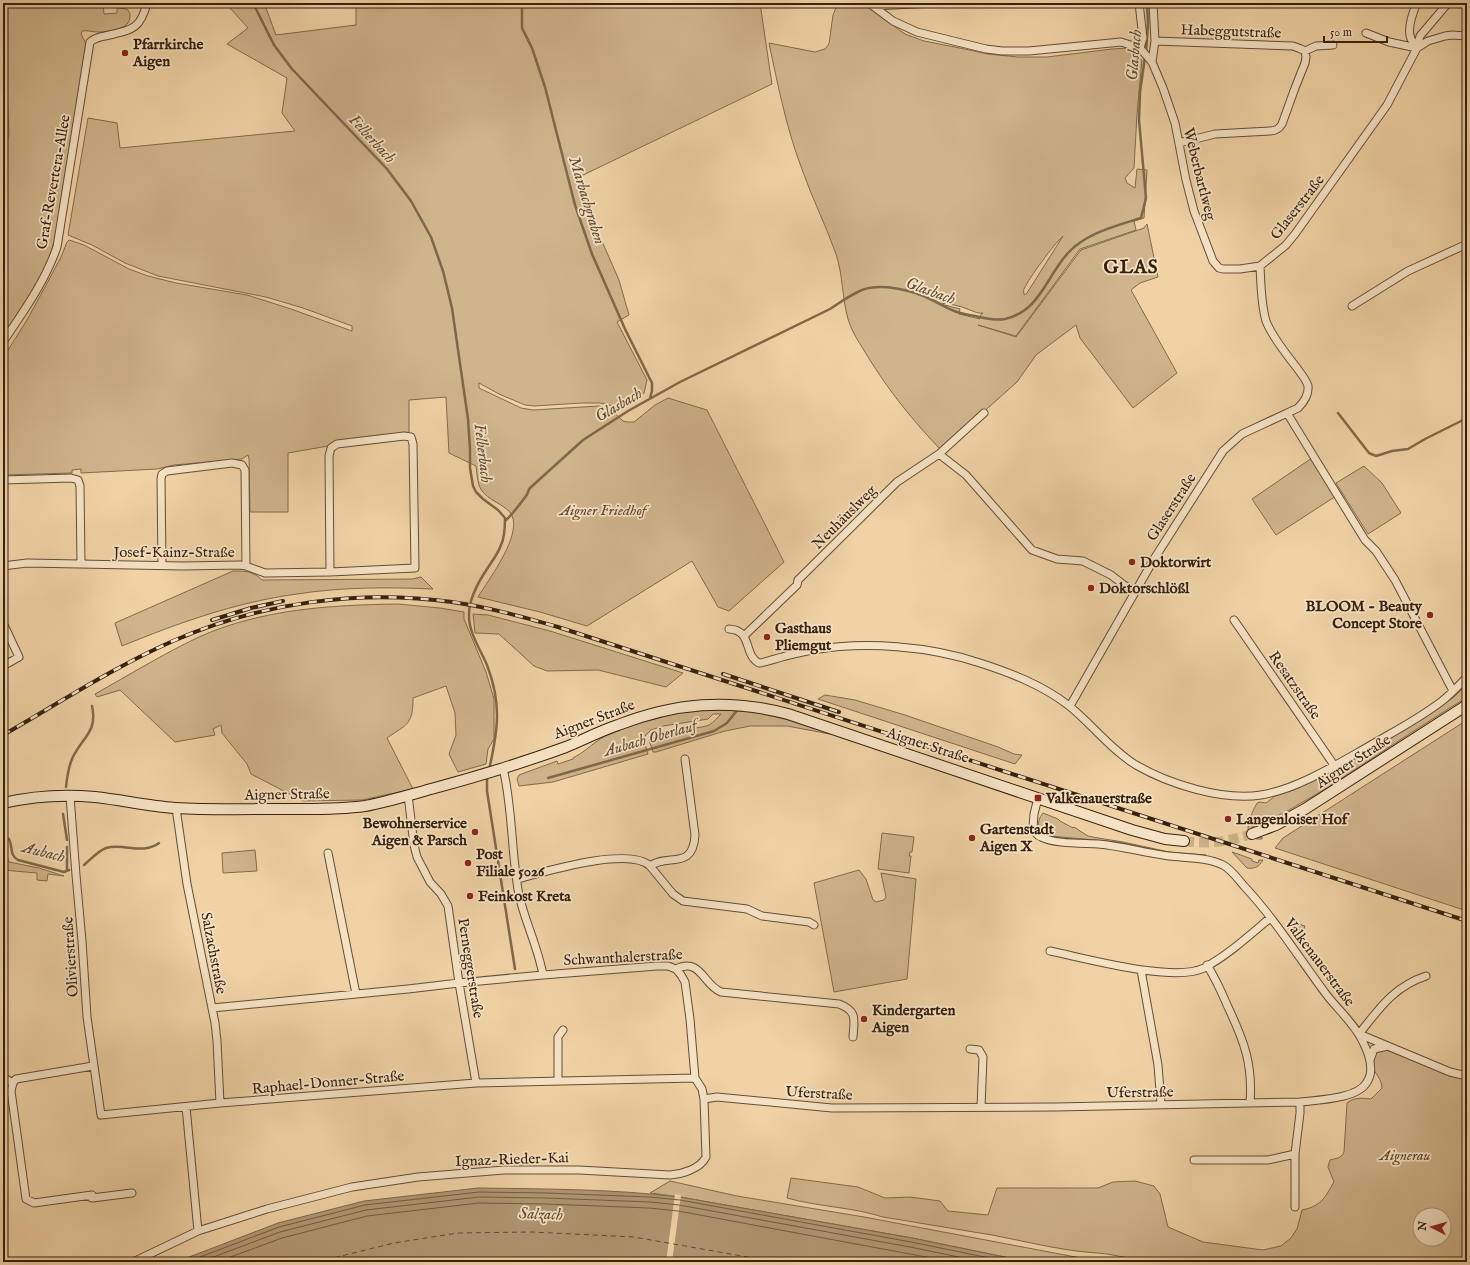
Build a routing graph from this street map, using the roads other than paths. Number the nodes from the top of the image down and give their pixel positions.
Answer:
1 (147, 3) edge
2 (934, 3) edge
3 (1139, 3) edge
4 (1153, 3) edge
5 (1417, 3) edge
6 (1448, 3) edge
7 (871, 5) edge
8 (1366, 33) dead end
9 (1467, 36) edge
10 (1155, 41) junction
11 (1333, 45) dead end
12 (1137, 47) junction
13 (1417, 48) junction
14 (1305, 51) junction
15 (1152, 62) junction
16 (1179, 142) junction
17 (1467, 244) edge
18 (1260, 266) junction
19 (1352, 306) dead end
20 (3, 342) edge
21 (984, 413) dead end
22 (1287, 413) junction
23 (939, 454) junction
24 (3, 480) edge
25 (81, 564) junction
26 (162, 565) junction
27 (3, 566) edge
28 (246, 566) junction
29 (330, 572) junction
30 (1135, 591) junction
31 (1234, 620) dead end
32 (3, 623) edge
33 (729, 629) dead end
34 (744, 636) junction
35 (3, 666) edge
36 (1467, 677) edge
37 (1453, 691) junction
38 (1467, 705) edge
39 (1070, 706) junction
40 (685, 758) dead end
41 (1334, 765) junction
42 (504, 768) junction
43 (408, 795) junction
44 (70, 796) junction
45 (1038, 798) junction
46 (3, 803) edge
47 (176, 808) junction
48 (1252, 834) tunnel mouth
49 (1184, 841) tunnel mouth
50 (328, 853) dead end
51 (650, 866) junction
52 (517, 879) junction
53 (1270, 918) junction
54 (814, 925) dead end
55 (1050, 951) dead end
56 (1207, 965) junction
57 (676, 969) junction
58 (1142, 970) junction
59 (543, 975) junction
60 (1426, 976) dead end
61 (458, 983) junction
62 (356, 994) junction
63 (212, 1008) junction
64 (563, 1030) dead end
65 (1359, 1034) junction
66 (853, 1037) dead end
67 (1388, 1046) junction
68 (970, 1049) dead end
69 (1370, 1060) junction
70 (93, 1066) junction
71 (1467, 1076) edge
72 (695, 1078) junction
73 (3, 1079) edge
74 (558, 1081) junction
75 (13, 1083) junction
76 (476, 1083) junction
77 (704, 1099) junction
78 (1300, 1102) junction
79 (1250, 1103) junction
80 (220, 1104) junction
81 (1161, 1104) junction
82 (186, 1107) junction
83 (981, 1107) junction
84 (100, 1115) joint
85 (1295, 1154) junction
86 (1194, 1160) dead end
87 (132, 1193) dead end
88 (1295, 1207) dead end
89 (198, 1231) junction
90 (133, 1262) edge

1 - 20 street, Graf-Revertera-Allee
2 - 7 street
3 - 12 street
4 - 10 street
5 - 13 street
6 - 13 street, Glaserstraße
7 - 12 street
8 - 13 street
9 - 13 street
10 - 14 street, Habeggutstraße
10 - 15 street
11 - 14 street
12 - 15 street, Weberbartlweg
13 - 18 street, Glaserstraße
14 - 16 street
15 - 16 street, Weberbartlweg
16 - 18 street, Weberbartlweg
17 - 19 street
18 - 22 street, Glaserstraße
21 - 23 street, Neuhäuslweg
22 - 30 street, Glaserstraße
22 - 37 street
23 - 30 street
23 - 34 street, Neuhäuslweg
24 - 25 street
25 - 26 street, Josef-Kainz-Straße
25 - 27 street, Josef-Kainz-Straße
26 - 28 street, Josef-Kainz-Straße
26 - 28 street
28 - 29 street, Josef-Kainz-Straße
29 - 29 street, Josef-Kainz-Straße
30 - 39 street, Glaserstraße
31 - 41 street, Resatzstraße
32 - 35 street
33 - 34 street
34 - 39 street
36 - 37 street
37 - 41 street
38 - 48 main road, Aigner Straße
39 - 41 street
40 - 51 street
42 - 43 main road, Aigner Straße
42 - 45 main road, Aigner Straße
42 - 52 street
43 - 47 main road, Aigner Straße
43 - 61 street, Perneggerstraße
44 - 46 main road, Aigner Straße
44 - 47 main road, Aigner Straße
44 - 70 street, Olivierstraße
45 - 49 main road, Aigner Straße
45 - 53 street, Valkenauerstraße
47 - 63 street, Salzachstraße
50 - 62 street
51 - 52 street
51 - 54 street
52 - 59 street
53 - 56 street
53 - 65 street, Valkenauerstraße
55 - 58 street
56 - 58 street
56 - 79 street
57 - 59 street, Schwanthalerstraße
57 - 66 street, Schwanthalerstraße
57 - 72 street, Ignaz-Rieder-Kai
58 - 81 street
59 - 61 street, Schwanthalerstraße
60 - 65 street, Valkenauerstraße
61 - 62 street, Schwanthalerstraße
61 - 76 street, Perneggerstraße
62 - 63 street, Schwanthalerstraße
63 - 80 street, Salzachstraße
64 - 74 street
65 - 67 street
65 - 69 street, Uferstraße
67 - 69 street
67 - 71 street
68 - 83 street
69 - 78 street, Uferstraße
70 - 75 street
70 - 84 street, Olivierstraße
72 - 74 street, Raphael-Donner-Straße
72 - 77 street, Ignaz-Rieder-Kai
73 - 75 street
74 - 76 street, Raphael-Donner-Straße
75 - 87 street
76 - 80 street, Raphael-Donner-Straße
77 - 83 street, Uferstraße
77 - 89 street, Ignaz-Rieder-Kai
78 - 79 street, Uferstraße
78 - 85 street
79 - 81 street, Uferstraße
80 - 82 street, Raphael-Donner-Straße
81 - 83 street, Uferstraße
82 - 84 street, Raphael-Donner-Straße
82 - 89 street
85 - 86 street
85 - 88 street
89 - 90 street, Ignaz-Rieder-Kai

